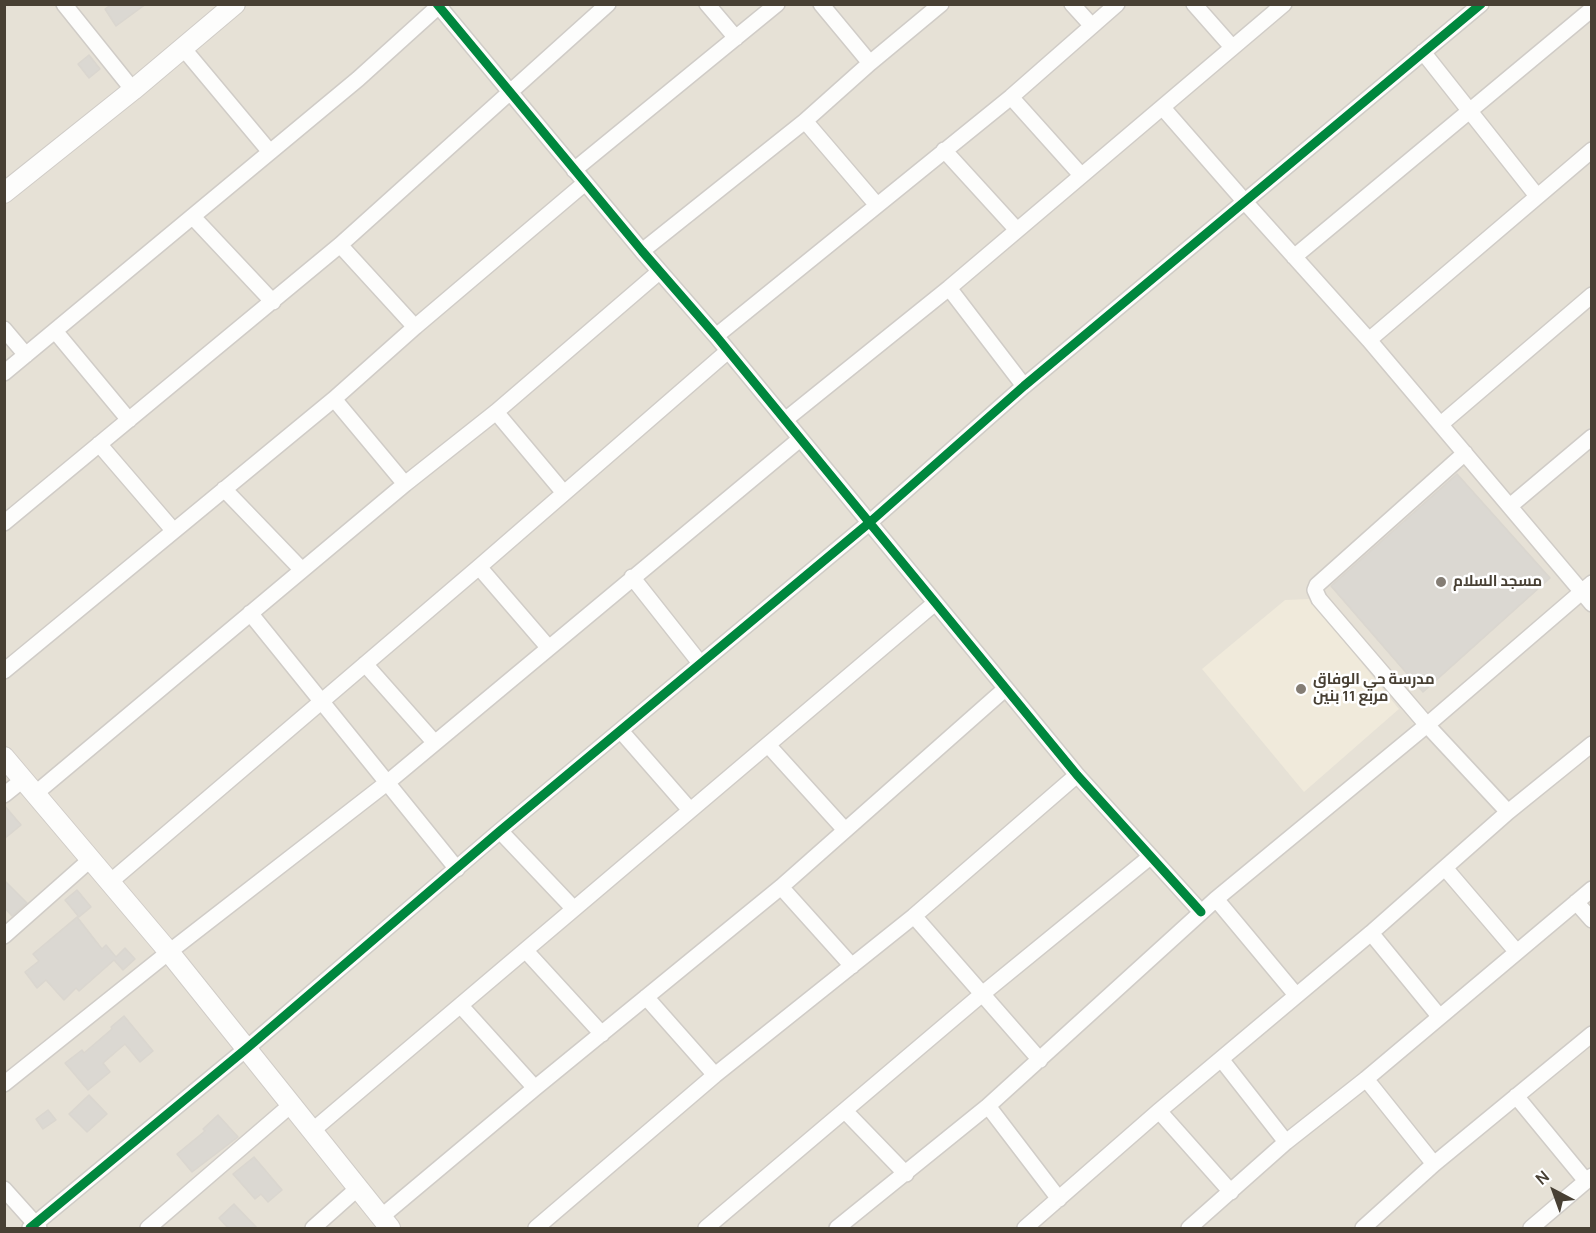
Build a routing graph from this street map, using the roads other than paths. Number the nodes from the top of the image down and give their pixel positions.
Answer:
1 (64, 4) edge
2 (235, 4) edge
3 (608, 4) edge
4 (706, 4) edge
5 (777, 4) edge
6 (821, 4) edge
7 (941, 4) edge
8 (1072, 4) edge
9 (1117, 4) edge
10 (1194, 4) edge
11 (1284, 4) edge
12 (439, 5) edge
13 (1476, 6) edge
14 (1592, 9) edge
15 (1092, 26) junction
16 (736, 38) junction
17 (1232, 47) junction
18 (183, 48) junction
19 (1423, 52) junction
20 (870, 63) junction
21 (133, 90) junction
22 (510, 91) junction
23 (1011, 96) junction
24 (1163, 108) junction
25 (1469, 111) junction
26 (805, 122) junction
27 (944, 150) junction
28 (1592, 150) edge
29 (270, 152) junction
30 (574, 170) junction
31 (1081, 175) junction
32 (585, 183) junction
33 (4, 193) edge
34 (1536, 196) junction
35 (1246, 203) junction
36 (876, 204) junction
37 (193, 217) junction
38 (1017, 230) junction
39 (340, 245) junction
40 (642, 251) junction
41 (1294, 257) junction
42 (659, 272) junction
43 (950, 288) junction
44 (1592, 295) edge
45 (273, 302) junction
46 (415, 327) junction
47 (4, 329) edge
48 (55, 332) junction
49 (716, 336) junction
50 (1369, 340) junction
51 (728, 351) junction
52 (26, 355) junction
53 (4, 373) edge
54 (1024, 386) junction
55 (334, 399) junction
56 (496, 412) junction
57 (129, 420) junction
58 (785, 420) junction
59 (1441, 424) junction
60 (1592, 437) edge
61 (800, 439) junction
62 (99, 444) junction
63 (1465, 453) junction
64 (405, 484) junction
65 (224, 489) junction
66 (564, 492) junction
67 (1510, 506) junction
68 (869, 523) junction
69 (4, 524) edge
70 (173, 530) junction
71 (479, 567) junction
72 (302, 570) junction
73 (632, 577) junction
74 (1586, 587) edge
75 (935, 603) junction
76 (1592, 604) edge
77 (250, 613) junction
78 (548, 647) junction
79 (700, 663) junction
80 (365, 664) junction
81 (4, 671) edge
82 (1005, 689) junction
83 (321, 700) junction
84 (1427, 725) junction
85 (621, 731) junction
86 (435, 743) junction
87 (768, 744) junction
88 (1592, 744) edge
89 (4, 757) edge
90 (1077, 775) junction
91 (388, 782) junction
92 (30, 786) junction
93 (4, 795) edge
94 (690, 810) junction
95 (1508, 812) junction
96 (845, 830) junction
97 (500, 831) junction
98 (1150, 857) junction
99 (91, 859) junction
100 (1445, 868) junction
101 (457, 869) junction
102 (110, 882) junction
103 (781, 887) junction
104 (1592, 889) edge
105 (1216, 899) junction
106 (1576, 902) junction
107 (574, 909) junction
108 (1201, 912) junction
109 (914, 915) junction
110 (1592, 920) edge
111 (1371, 933) junction
112 (4, 936) edge
113 (526, 951) junction
114 (1516, 951) junction
115 (169, 952) junction
116 (852, 966) junction
117 (981, 995) junction
118 (1296, 995) junction
119 (646, 997) junction
120 (461, 1006) junction
121 (1439, 1016) junction
122 (602, 1034) junction
123 (1590, 1039) edge
124 (246, 1048) junction
125 (1221, 1059) junction
126 (1040, 1060) junction
127 (715, 1075) junction
128 (1366, 1079) junction
129 (4, 1084) edge
130 (535, 1088) junction
131 (1516, 1096) junction
132 (292, 1104) junction
133 (988, 1106) junction
134 (845, 1111) junction
135 (1159, 1111) junction
136 (312, 1131) junction
137 (1286, 1142) junction
138 (1434, 1164) junction
139 (906, 1174) junction
140 (1589, 1179) edge
141 (358, 1188) junction
142 (4, 1189) edge
143 (1231, 1192) junction
144 (1059, 1199) junction
145 (386, 1223) edge
146 (35, 1227) edge
147 (148, 1228) edge
148 (313, 1228) edge
149 (536, 1228) edge
150 (706, 1228) edge
151 (837, 1228) edge
152 (1026, 1228) edge
153 (1189, 1228) edge
154 (1366, 1228) edge
155 (1531, 1228) edge

1 - 21 street
2 - 18 street
3 - 22 street
4 - 16 street
5 - 16 street
6 - 20 street
7 - 20 street
8 - 15 street
9 - 15 street
10 - 17 street
11 - 17 street
12 - 22 street
12 - 29 street
13 - 19 street
14 - 25 street
15 - 23 street
16 - 30 street
17 - 24 street
18 - 21 street
18 - 29 street
19 - 25 street
19 - 35 street
20 - 26 street
21 - 33 street
22 - 30 street
22 - 39 street
23 - 27 street
23 - 31 street
24 - 31 street
24 - 35 street
25 - 34 street
25 - 41 street
26 - 36 street
26 - 40 street
27 - 36 street
27 - 38 street
28 - 34 street
29 - 37 street
30 - 32 street
31 - 38 street
32 - 40 street
32 - 46 street
34 - 50 street
35 - 41 street
35 - 54 street
36 - 49 street
37 - 45 street
37 - 48 street
38 - 43 street
39 - 45 street
39 - 46 street
40 - 42 street
41 - 50 street
42 - 49 street
42 - 56 street
43 - 54 street
43 - 58 street
44 - 59 street
45 - 57 street
46 - 55 street
47 - 52 street
48 - 52 street
48 - 57 street
49 - 51 street
50 - 59 street
51 - 58 street
51 - 66 street
52 - 53 street
54 - 68 street
55 - 64 street
55 - 65 street
56 - 64 street
56 - 66 street
57 - 62 street
58 - 61 street
59 - 63 street
60 - 67 street
61 - 68 street
61 - 73 street
62 - 69 street
62 - 70 street
63 - 67 street
63 - 84 street
64 - 72 street
65 - 70 street
65 - 72 street
66 - 71 street
67 - 74 street
68 - 75 street
68 - 79 street
70 - 81 street
71 - 78 street
71 - 80 street
72 - 77 street
73 - 78 street
73 - 79 street
74 - 76 street
74 - 84 street
75 - 82 street
75 - 87 street
77 - 83 street
77 - 92 street
78 - 86 street
79 - 85 street
80 - 83 street
80 - 86 street
82 - 90 street
82 - 96 street
83 - 91 street
83 - 102 street
84 - 95 street
84 - 105 street
85 - 94 street
85 - 97 street
86 - 91 street
87 - 94 street
87 - 96 street
88 - 95 street
89 - 92 street
90 - 98 street
90 - 109 street
91 - 101 street
91 - 115 street
92 - 93 street
92 - 99 street
94 - 107 street
95 - 100 street
96 - 103 street
97 - 101 street
97 - 107 street
98 - 108 street
98 - 117 street
99 - 102 street
99 - 112 street
100 - 111 street
100 - 114 street
101 - 124 street
102 - 115 street
103 - 116 street
103 - 119 street
104 - 106 street
105 - 108 street
105 - 118 street
106 - 110 street
106 - 114 street
107 - 113 street
108 - 126 street
109 - 116 street
109 - 117 street
111 - 118 street
111 - 121 street
113 - 120 street
113 - 122 street
114 - 121 street
115 - 124 street
115 - 129 street
116 - 127 street
117 - 126 street
117 - 134 street
118 - 125 street
119 - 122 street
119 - 127 street
120 - 130 street
120 - 136 street
121 - 128 street
122 - 130 street
123 - 131 street
124 - 132 street
124 - 146 street
125 - 135 street
125 - 137 street
126 - 133 street
127 - 149 street
128 - 137 street
128 - 138 street
130 - 145 street
131 - 138 street
131 - 140 street
132 - 136 street
132 - 147 street
133 - 139 street
133 - 144 street
134 - 139 street
134 - 150 street
135 - 143 street
135 - 144 street
136 - 141 street
137 - 143 street
138 - 154 street
139 - 151 street
140 - 155 street
141 - 145 street
141 - 148 street
142 - 146 street
143 - 153 street
144 - 152 street

